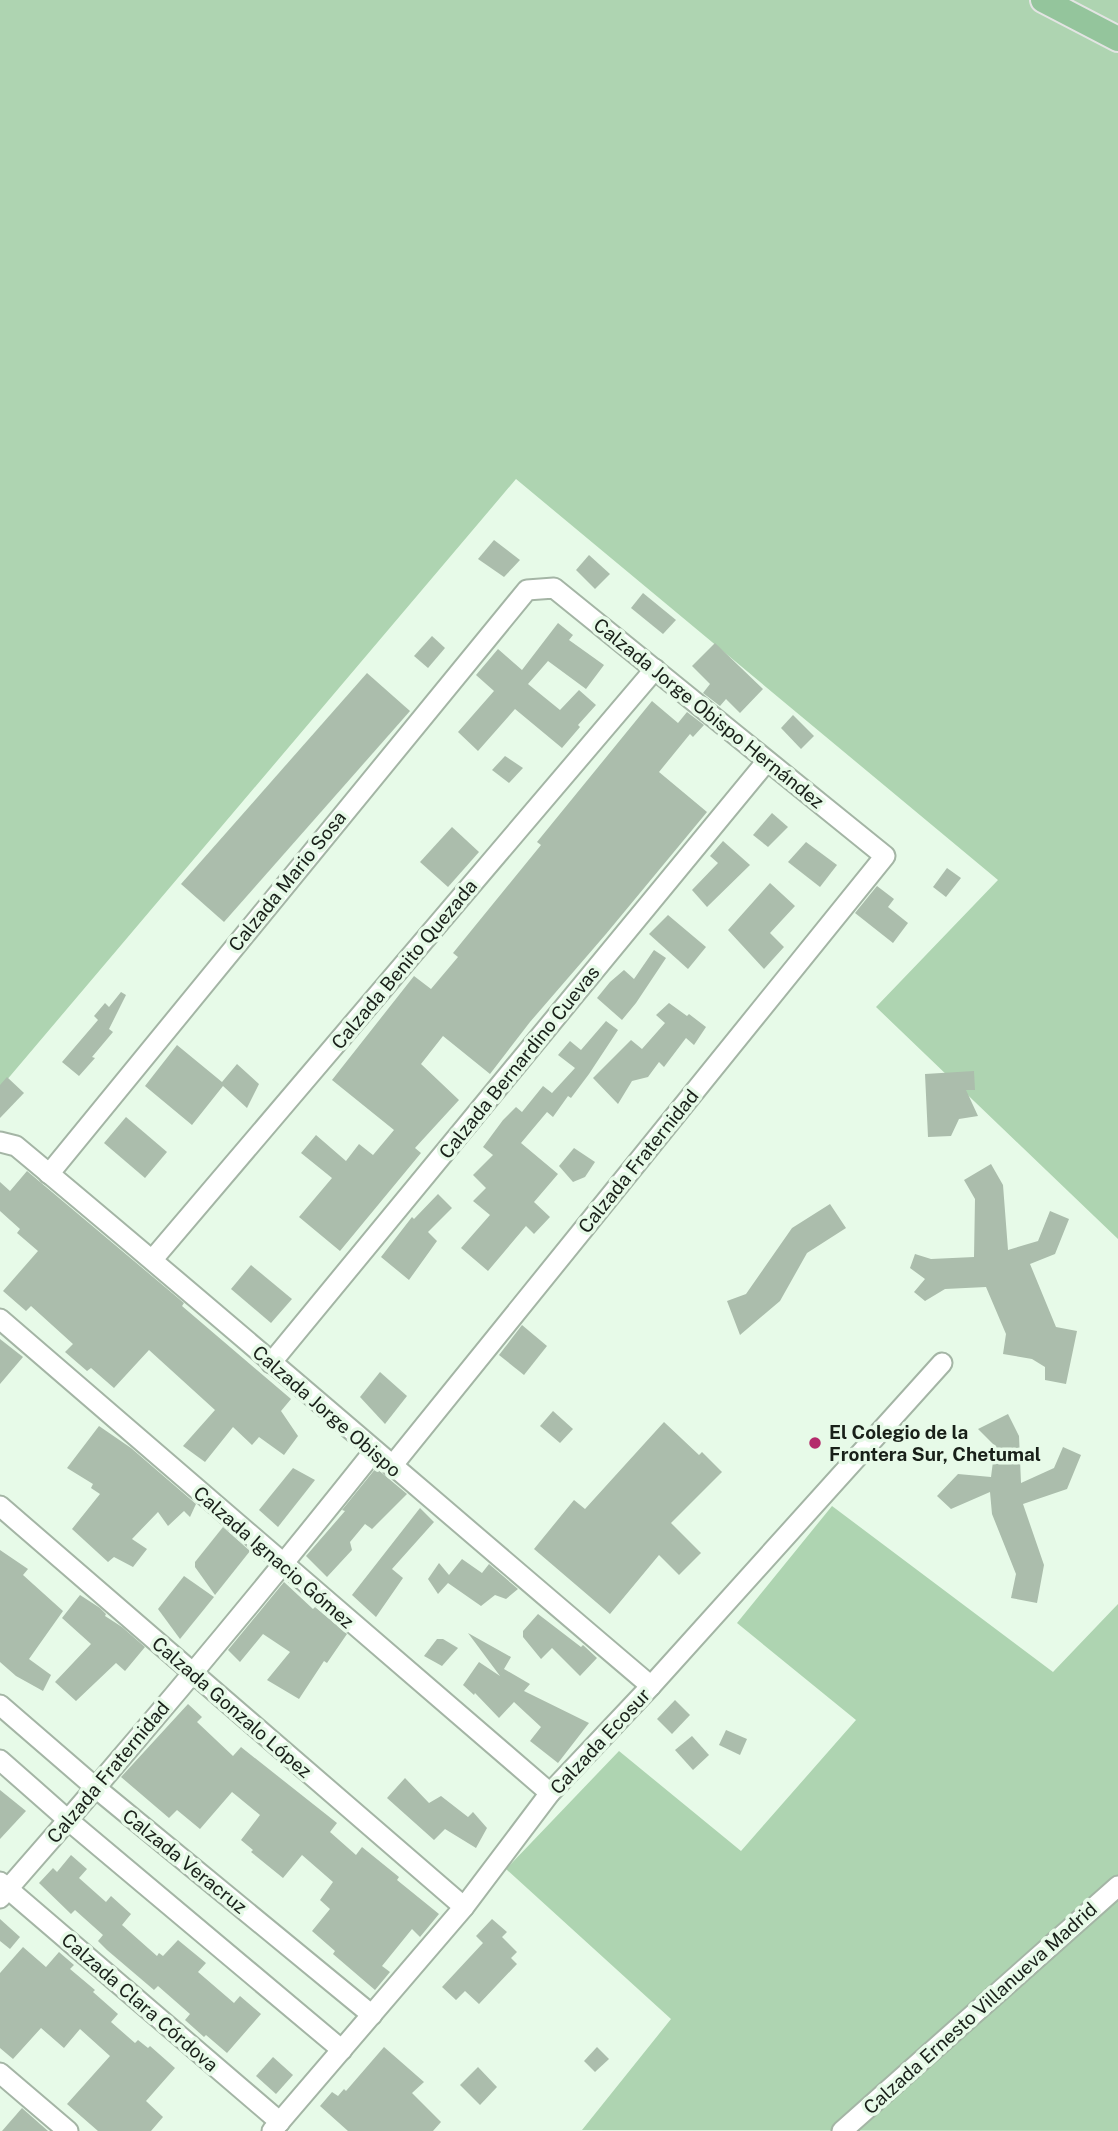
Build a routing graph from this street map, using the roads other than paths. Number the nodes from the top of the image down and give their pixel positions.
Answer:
1 (1043, 0) edge
2 (1118, 39) edge
3 (527, 590) joint
4 (655, 669) junction
5 (767, 761) junction
6 (885, 856) joint
7 (0, 1142) edge
8 (49, 1174) junction
9 (153, 1259) junction
10 (0, 1320) edge
11 (271, 1363) junction
12 (942, 1363) dead end
13 (374, 1451) junction
14 (392, 1466) junction
15 (0, 1506) edge
16 (283, 1565) junction
17 (191, 1673) junction
18 (652, 1686) junction
19 (0, 1704) edge
20 (0, 1760) edge
21 (96, 1788) junction
22 (550, 1793) junction
23 (68, 1820) junction
24 (1118, 1886) edge
25 (3, 1890) edge
26 (464, 1907) junction
27 (372, 2015) junction
28 (342, 2050) junction
29 (0, 2073) edge
30 (276, 2126) edge
31 (68, 2131) edge
32 (842, 2131) edge

1 - 2 main road
3 - 4 street, Calzada Jorge Obispo Hernández
3 - 8 street, Calzada Mario Sosa
4 - 5 street, Calzada Jorge Obispo Hernández
4 - 9 street, Calzada Benito Quezada
5 - 6 street, Calzada Jorge Obispo Hernández
5 - 11 street, Calzada Bernardino Cuevas
6 - 14 street, Calzada Fraternidad
7 - 8 street, Calzada Jorge Obispo
8 - 9 street, Calzada Jorge Obispo
9 - 11 street, Calzada Jorge Obispo
10 - 16 street, Calzada Ignacio Gómez
11 - 13 street, Calzada Jorge Obispo
12 - 18 street, Calzada Ecosur
13 - 14 street, Calzada Jorge Obispo
13 - 16 street, Calzada Fraternidad
14 - 18 street, Calzada Jorge Obispo
15 - 17 street, Calzada Gonzalo López
16 - 17 street, Calzada Fraternidad
16 - 22 street, Calzada Ignacio Gómez
17 - 21 street, Calzada Fraternidad
17 - 26 street, Calzada Gonzalo López
18 - 22 street, Calzada Ecosur
19 - 21 street, Calzada Veracruz
20 - 23 street
21 - 23 street, Calzada Fraternidad
21 - 27 street, Calzada Veracruz
22 - 26 street, Calzada Ecosur
23 - 25 street, Calzada Fraternidad
23 - 28 street
24 - 32 street, Calzada Ernesto Villanueva Madrid
25 - 30 street, Calzada Clara Córdova
26 - 27 street, Calzada Ecosur
27 - 28 street, Calzada Ecosur
28 - 30 street, Calzada Ecosur
29 - 31 street

